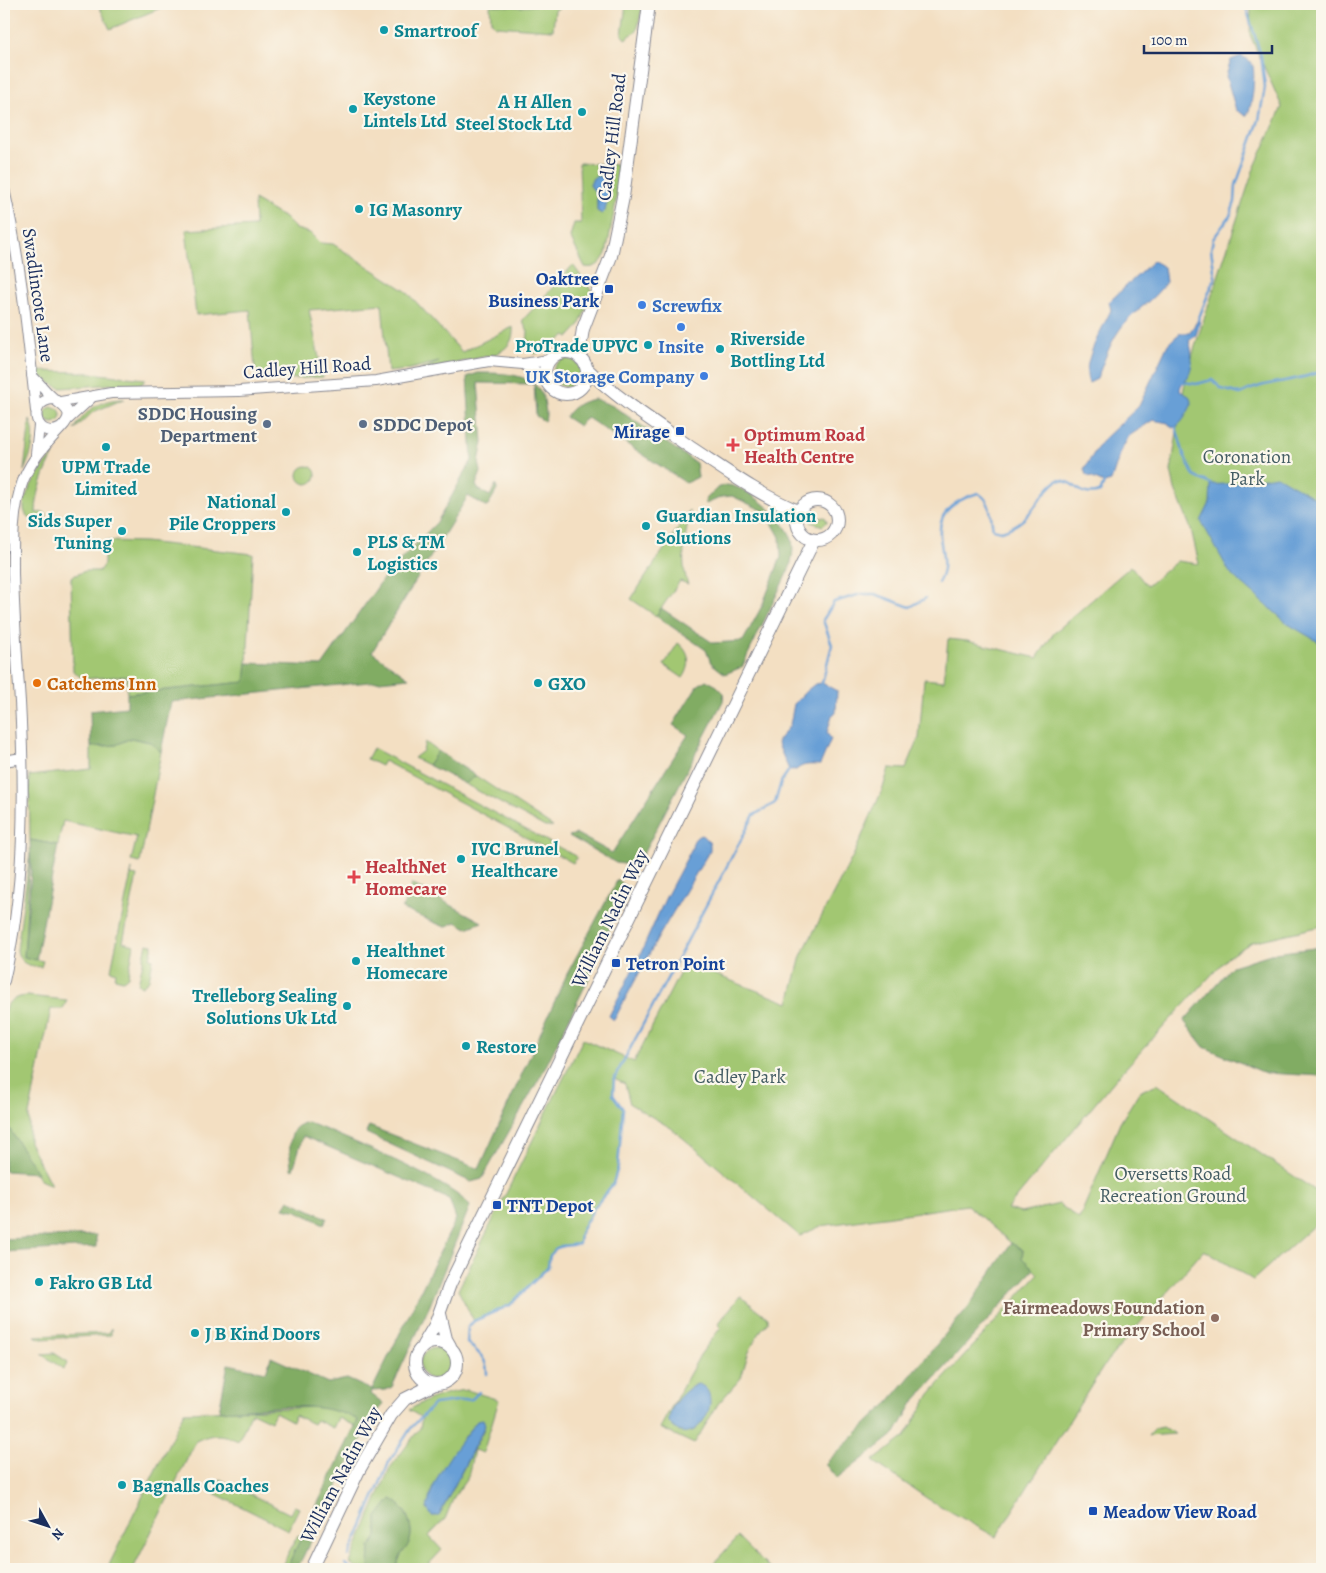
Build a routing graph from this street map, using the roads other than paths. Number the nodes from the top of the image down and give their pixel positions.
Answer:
1 (649, 4) edge
2 (4, 190) edge
3 (584, 329) junction
4 (562, 352) junction
5 (549, 360) junction
6 (523, 364) junction
7 (584, 364) junction
8 (32, 376) junction
9 (545, 378) junction
10 (580, 389) junction
11 (609, 391) junction
12 (93, 396) junction
13 (57, 400) junction
14 (36, 410) junction
15 (68, 419) junction
16 (39, 425) junction
17 (61, 428) junction
18 (36, 454) junction
19 (798, 512) junction
20 (814, 540) junction
21 (22, 758) junction
22 (4, 761) edge
23 (4, 981) edge
24 (440, 1314) junction
25 (423, 1345) junction
26 (450, 1346) junction
27 (416, 1369) junction
28 (435, 1384) junction
29 (405, 1399) junction
30 (312, 1569) edge

1 - 3 main road, Cadley Hill Road
2 - 8 street, Swadlincote Lane
3 - 4 main road, Cadley Hill Road
3 - 7 main road, Cadley Hill Road
4 - 5 main road
4 - 7 main road
5 - 6 street, Cadley Hill Road
5 - 9 main road
6 - 9 street, Cadley Hill Road
6 - 12 street, Cadley Hill Road
7 - 10 main road
7 - 11 main road
8 - 13 street, Swadlincote Lane
8 - 14 street, Swadlincote Lane
9 - 10 main road
10 - 11 main road
11 - 19 main road
12 - 13 street, Cadley Hill Road
12 - 15 street
13 - 14 street
13 - 15 street
14 - 16 street
15 - 17 street
16 - 17 street
16 - 18 street
17 - 18 street
18 - 21 street
19 - 20 main road
19 - 20 main road
20 - 24 main road, William Nadin Way
21 - 22 street
21 - 23 street
24 - 25 main road, William Nadin Way
24 - 26 main road
25 - 26 main road
25 - 27 main road
26 - 28 main road
27 - 28 main road
27 - 29 main road, William Nadin Way
28 - 29 main road, William Nadin Way
29 - 30 main road, William Nadin Way

